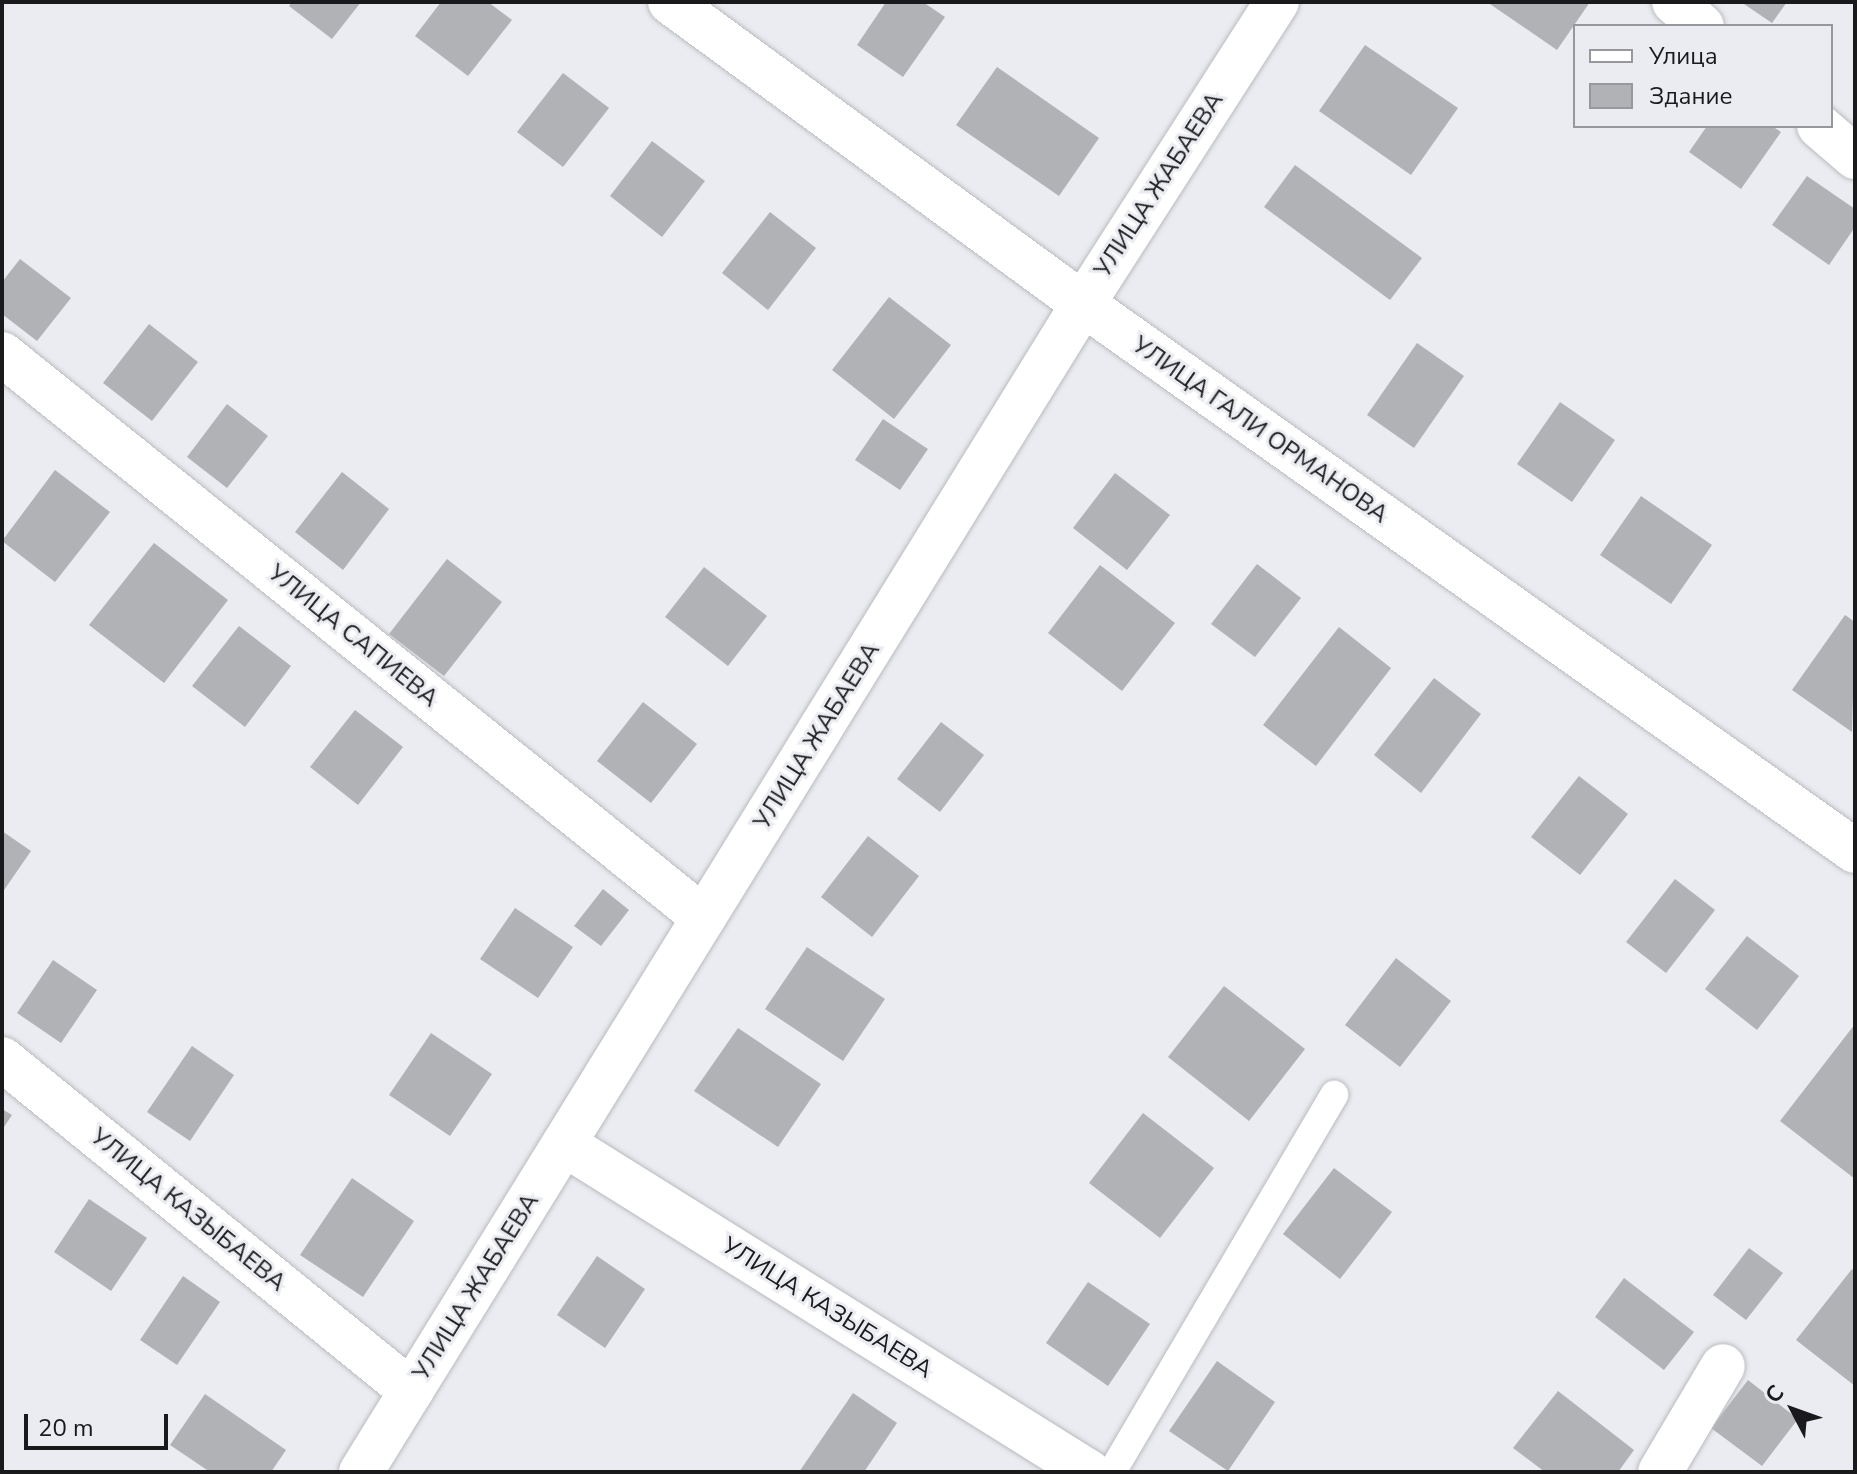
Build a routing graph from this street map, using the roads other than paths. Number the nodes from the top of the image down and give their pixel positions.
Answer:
1 (670, 2) edge
2 (1277, 2) edge
3 (1674, 2) edge
4 (1700, 24) edge
5 (1821, 128) edge
6 (1855, 157) edge
7 (1083, 304) junction
8 (2, 354) edge
9 (1855, 851) edge
10 (704, 918) junction
11 (2, 1059) edge
12 (1334, 1095) dead end
13 (564, 1144) junction
14 (1723, 1366) dead end
15 (411, 1391) junction
16 (361, 1472) edge
17 (1089, 1472) edge
18 (1112, 1472) edge
19 (1660, 1472) edge

1 - 7 street, УЛИЦА ГАЛИ ОРМАНОВА
2 - 7 street, УЛИЦА ЖАБАЕВА
3 - 4 street
5 - 6 street
7 - 9 street, УЛИЦА ГАЛИ ОРМАНОВА
7 - 10 street, УЛИЦА ЖАБАЕВА
8 - 10 street, УЛИЦА САПИЕВА
10 - 13 street, УЛИЦА ЖАБАЕВА
11 - 15 street, УЛИЦА КАЗЫБАЕВА
12 - 18 lane
13 - 15 street, УЛИЦА ЖАБАЕВА
13 - 17 street, УЛИЦА КАЗЫБАЕВА
14 - 19 street
15 - 16 street, УЛИЦА ЖАБАЕВА

